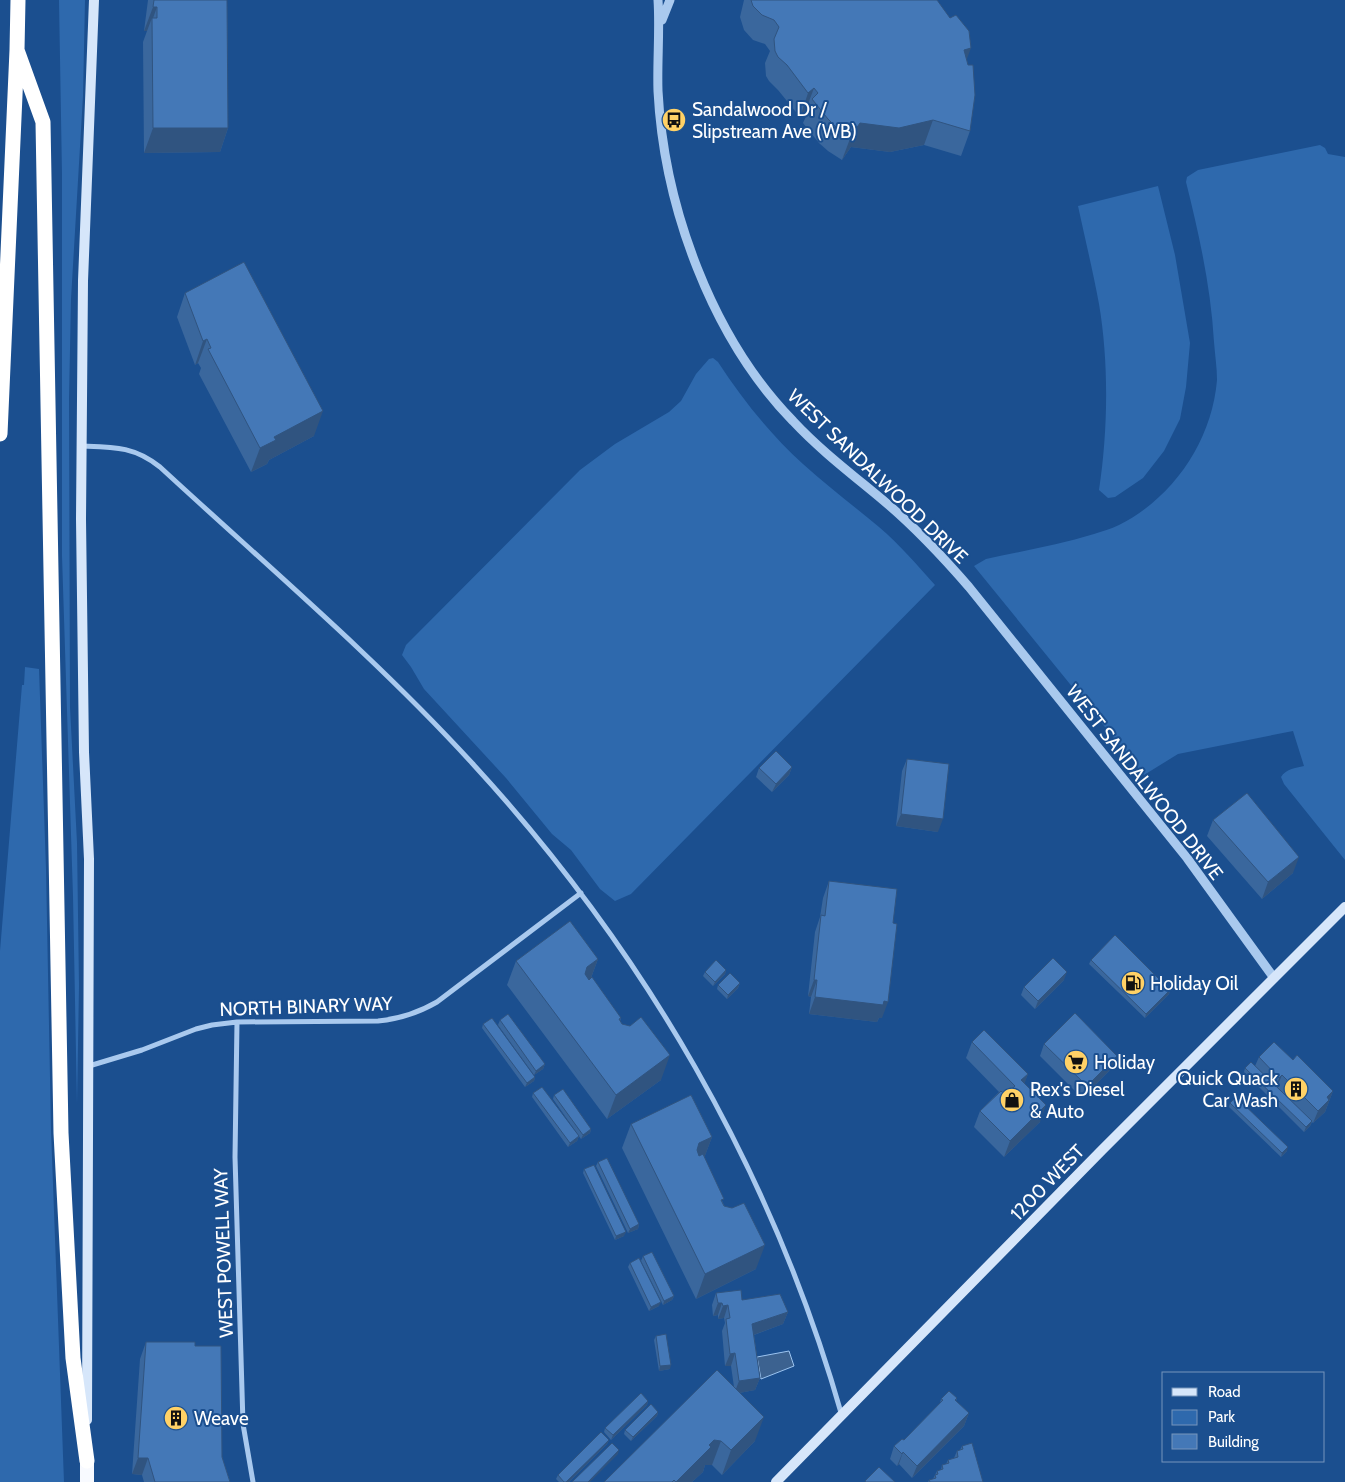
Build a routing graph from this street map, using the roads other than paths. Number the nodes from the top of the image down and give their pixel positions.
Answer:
1 (18, 0) edge
2 (94, 0) edge
3 (658, 0) edge
4 (670, 0) edge
5 (658, 35) junction
6 (17, 50) junction
7 (0, 434) edge
8 (81, 446) junction
9 (581, 893) junction
10 (1345, 907) edge
11 (1274, 978) junction
12 (236, 1022) junction
13 (89, 1066) junction
14 (842, 1416) junction
15 (87, 1461) junction
16 (86, 1482) edge
17 (253, 1482) edge
18 (776, 1482) edge

1 - 6 highway
2 - 8 main road
3 - 5 street, WEST SANDALWOOD DRIVE
4 - 5 street, WEST SANDALWOOD DRIVE
5 - 11 street, WEST SANDALWOOD DRIVE
6 - 7 highway
6 - 15 highway
8 - 9 street
8 - 13 main road
9 - 12 street, NORTH BINARY WAY
9 - 14 street
10 - 11 main road, 1200 WEST
11 - 14 main road, 1200 WEST
12 - 13 street, NORTH BINARY WAY
12 - 17 street, WEST POWELL WAY
13 - 15 main road
14 - 18 main road, 1200 WEST
15 - 16 highway

